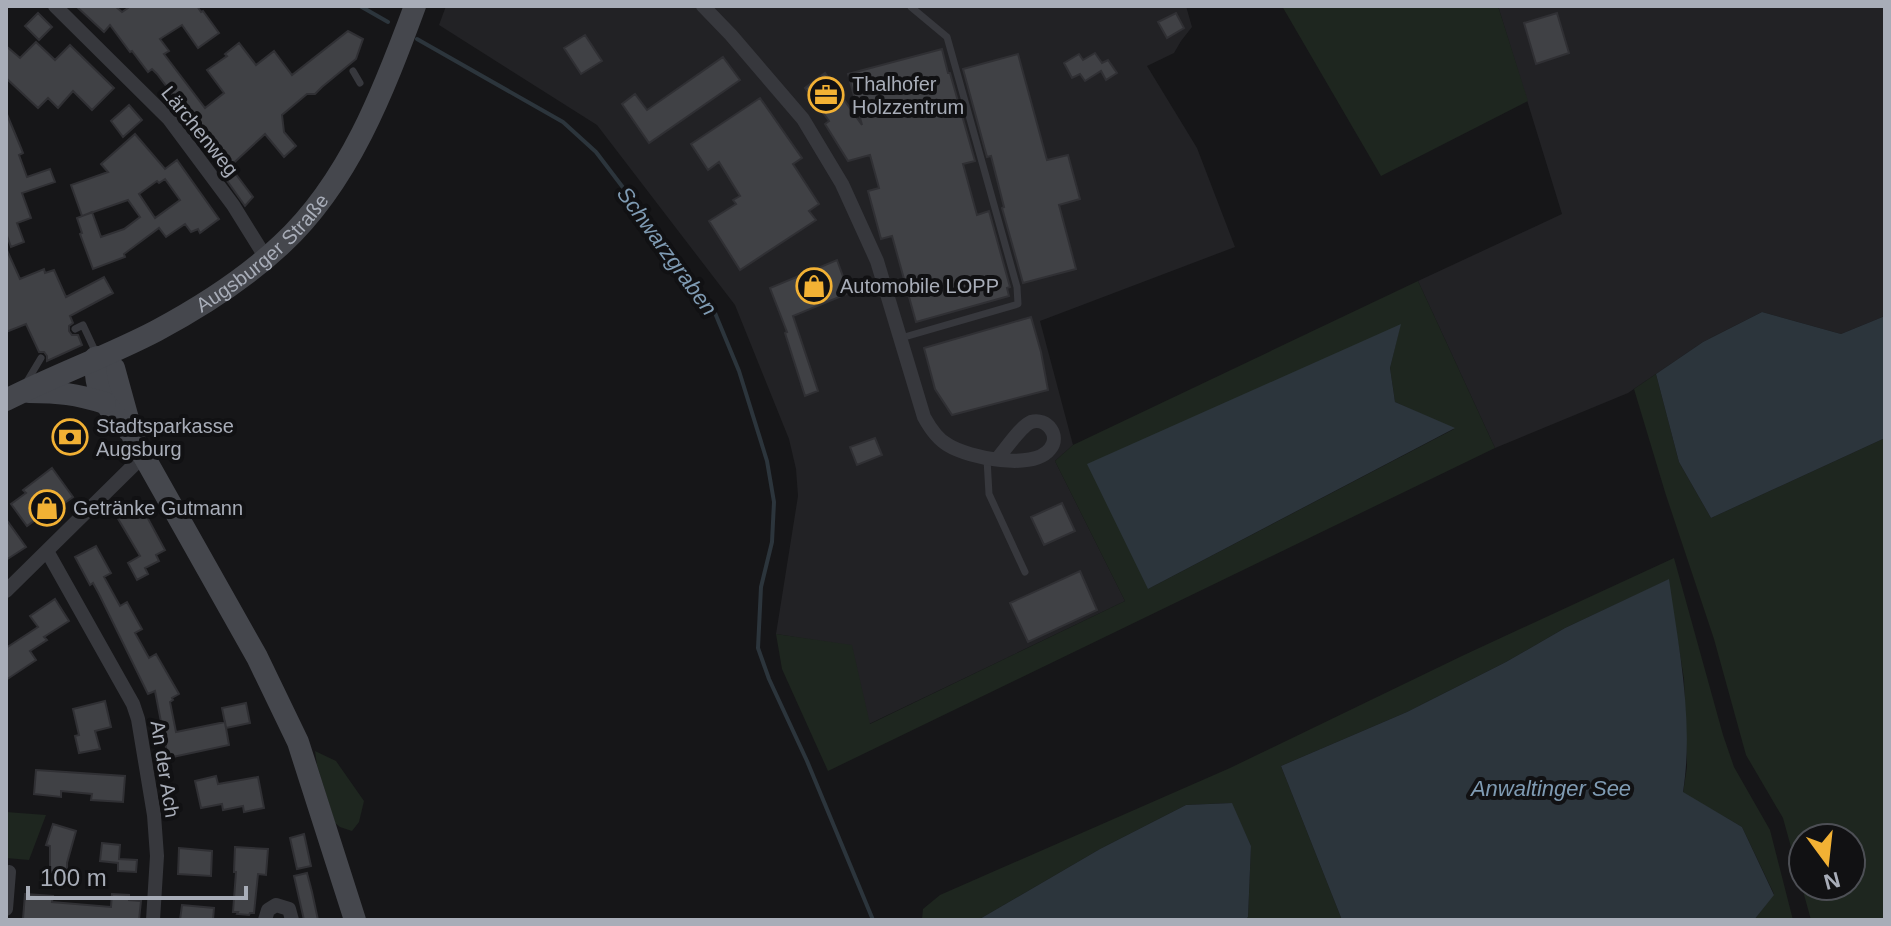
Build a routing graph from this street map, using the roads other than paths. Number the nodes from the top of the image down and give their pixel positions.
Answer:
1 (55, 6) edge
2 (415, 6) edge
3 (703, 6) edge
4 (911, 7) edge
5 (353, 71) dead end
6 (360, 83) dead end
7 (266, 258) junction
8 (75, 329) dead end
9 (901, 338) junction
10 (97, 357) junction
11 (41, 358) dead end
12 (13, 396) edge
13 (105, 403) junction
14 (138, 446) junction
15 (992, 458) joint
16 (47, 551) junction
17 (1025, 572) dead end
18 (6, 591) edge
19 (9, 872) dead end
20 (6, 909) edge
21 (153, 920) edge
22 (265, 920) edge
23 (292, 920) edge
24 (355, 920) edge

1 - 7 street, Lärchenweg
2 - 7 main road, Augsburger Straße
3 - 9 street
4 - 9 lane
5 - 6 lane
7 - 10 main road, Augsburger Straße
8 - 10 lane
9 - 15 street
10 - 12 main road, Augsburger Straße
10 - 13 main road
10 - 14 main road
11 - 12 lane
12 - 13 main road
13 - 14 main road
14 - 16 street
14 - 24 main road
15 - 17 lane
16 - 18 street
16 - 21 street, An der Ach
19 - 20 street
22 - 23 street

